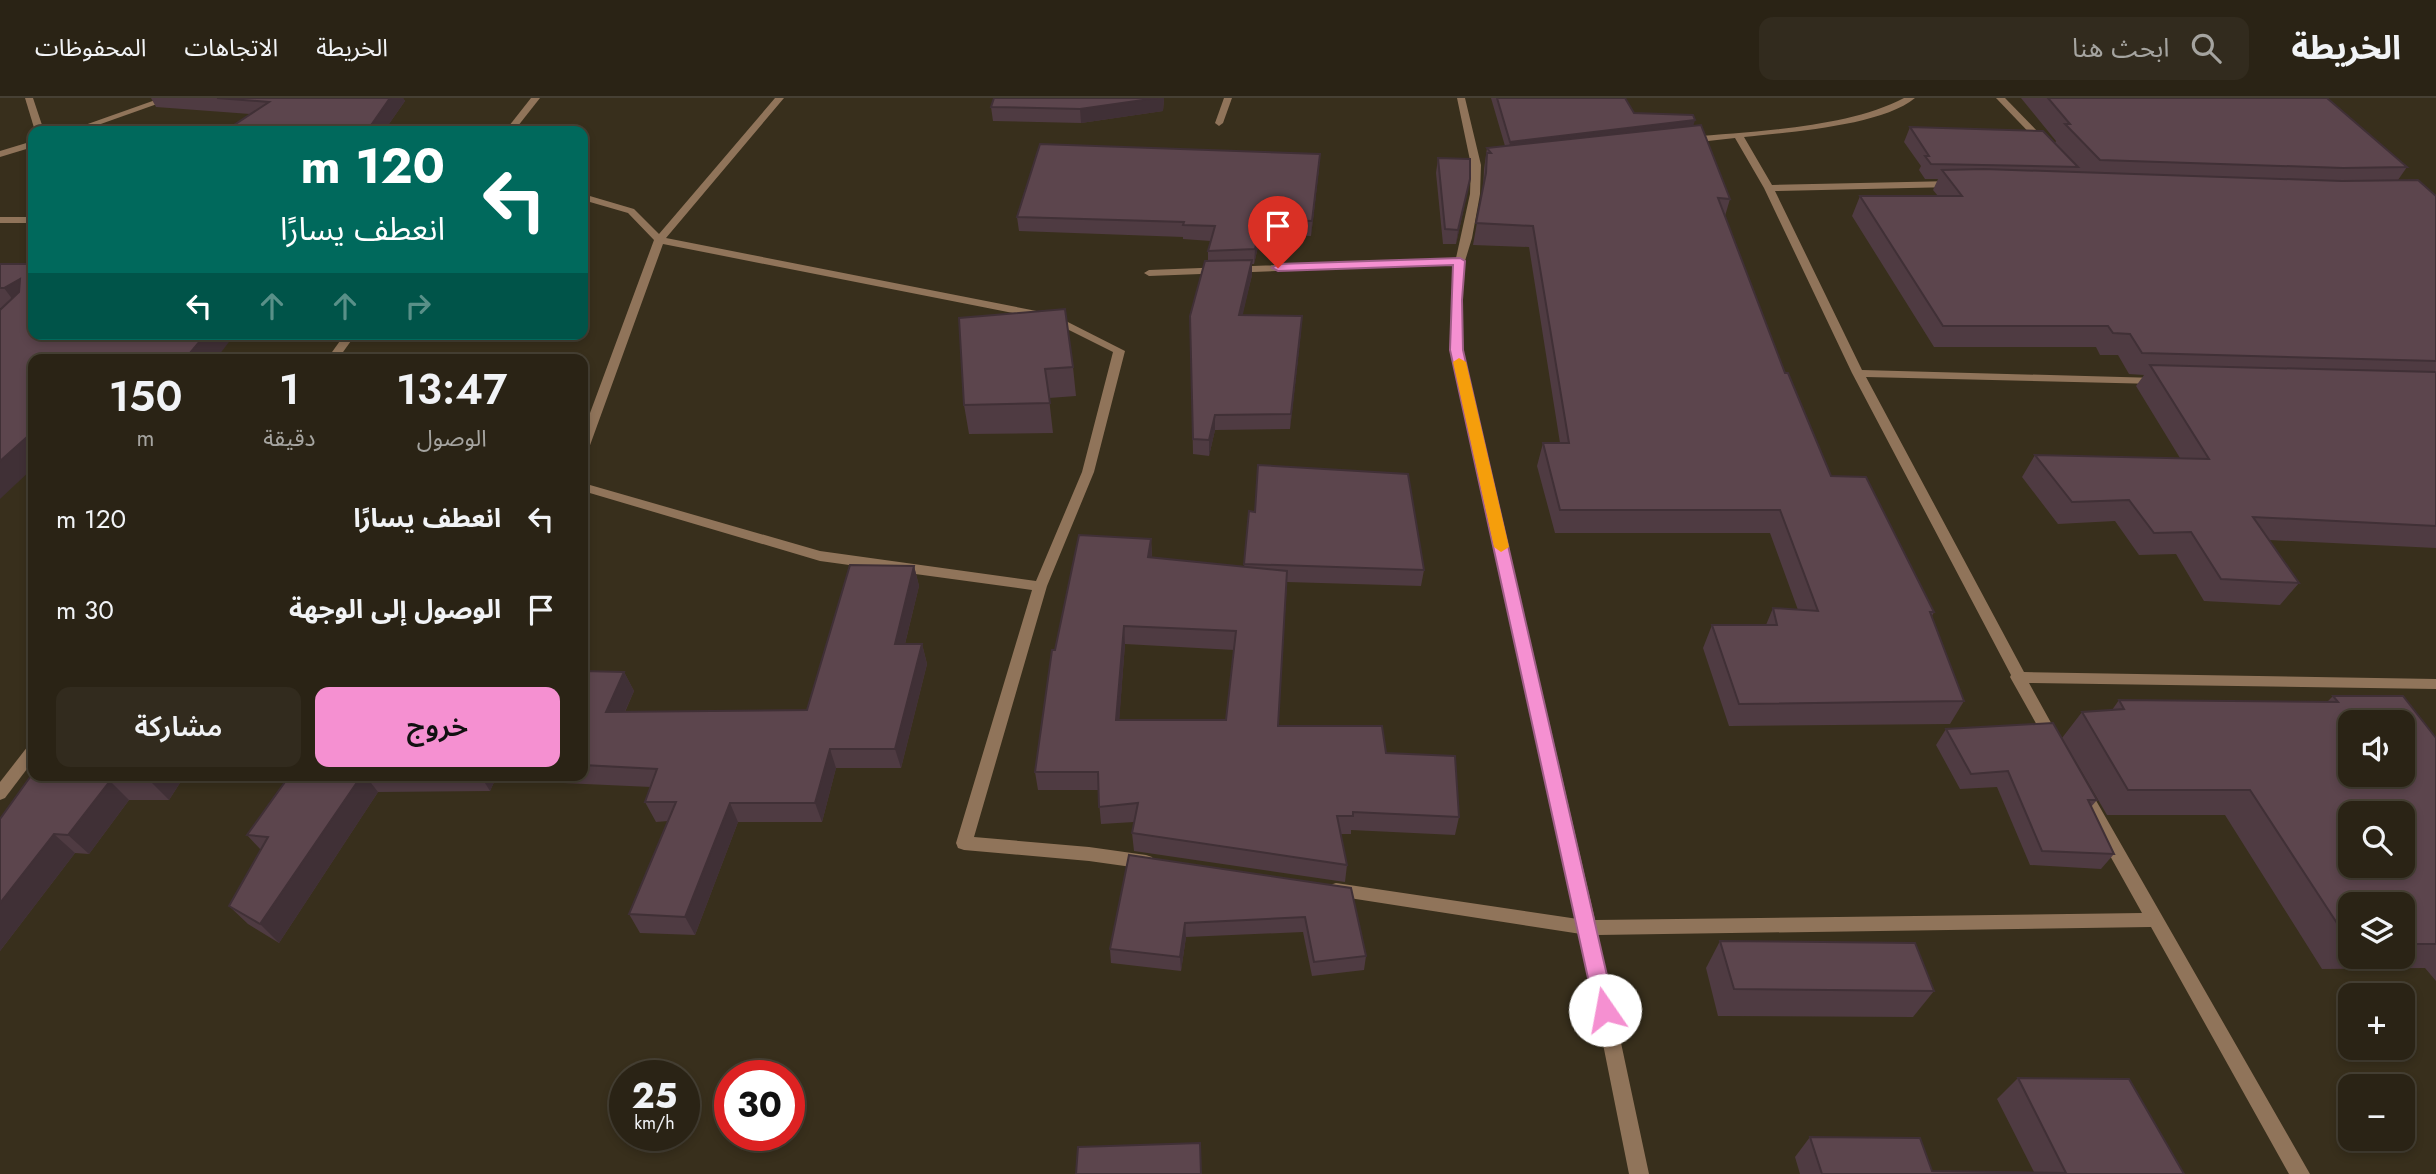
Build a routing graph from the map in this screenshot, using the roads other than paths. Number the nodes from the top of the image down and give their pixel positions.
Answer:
1 (29, 98) edge
2 (170, 98) edge
3 (536, 98) edge
4 (780, 98) edge
5 (1228, 98) edge
6 (1461, 98) edge
7 (1911, 98) edge
8 (2000, 98) edge
9 (1219, 123) dead end
10 (38, 126) edge
11 (88, 126) edge
12 (513, 126) edge
13 (1738, 135) junction
14 (1683, 141) edge
15 (28, 146) edge
16 (2048, 147) edge
17 (0, 154) edge
18 (1964, 184) edge
19 (1769, 188) junction
20 (588, 198) edge
21 (0, 220) edge
22 (28, 220) edge
23 (659, 240) junction
24 (1460, 261) junction
25 (1149, 273) dead end
26 (346, 340) edge
27 (336, 354) edge
28 (1858, 373) junction
29 (2174, 381) edge
30 (588, 434) edge
31 (588, 488) edge
32 (1040, 586) junction
33 (2017, 677) junction
34 (2436, 684) edge
35 (2058, 750) edge
36 (28, 757) edge
37 (2078, 786) edge
38 (0, 794) edge
39 (1157, 864) edge
40 (1319, 888) edge
41 (2154, 920) junction
42 (1588, 928) junction
43 (1639, 1174) edge
44 (2300, 1174) edge

1 - 10 street
2 - 11 street
3 - 12 street
4 - 23 street
5 - 9 street
6 - 24 street
7 - 13 street
8 - 16 street
13 - 14 street
13 - 19 street
15 - 17 street
18 - 19 street
19 - 28 street
20 - 23 street
21 - 22 street
23 - 30 street
23 - 32 street
24 - 25 street
24 - 42 street
26 - 27 street
28 - 29 street
28 - 33 street
31 - 32 street
32 - 39 street
33 - 34 street
33 - 35 street
36 - 38 street
37 - 41 street
40 - 42 street
41 - 42 street
41 - 44 street
42 - 43 street

